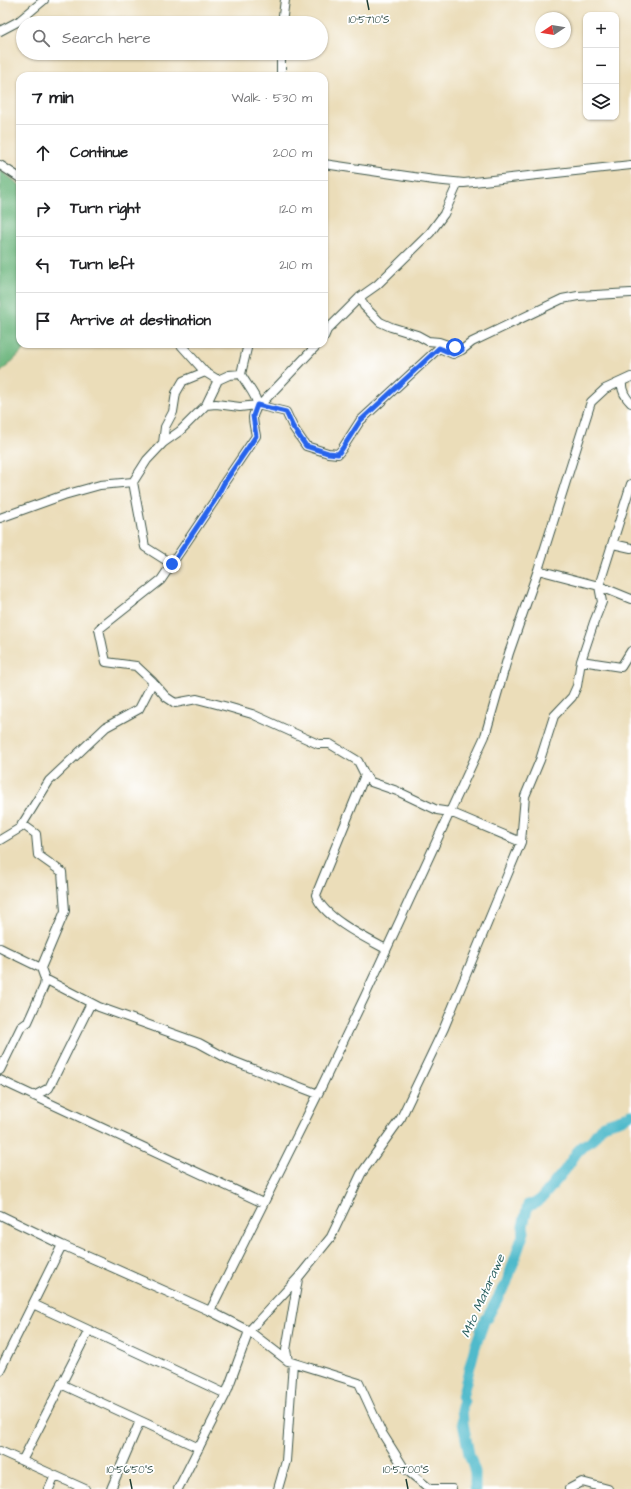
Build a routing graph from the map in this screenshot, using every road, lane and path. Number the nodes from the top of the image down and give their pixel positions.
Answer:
1 (44, 0) edge
2 (285, 0) edge
3 (25, 16) edge
4 (283, 16) edge
5 (16, 23) edge
6 (0, 31) edge
7 (281, 60) edge
8 (281, 72) edge
9 (0, 165) edge
10 (328, 165) edge
11 (631, 165) edge
12 (16, 175) edge
13 (458, 183) junction
14 (631, 293) edge
15 (360, 297) junction
16 (328, 330) edge
17 (184, 348) edge
18 (247, 348) edge
19 (314, 348) edge
20 (462, 350) junction
21 (205, 372) junction
22 (241, 374) junction
23 (631, 377) edge
24 (218, 380) junction
25 (622, 382) junction
26 (631, 403) edge
27 (206, 405) junction
28 (258, 405) junction
29 (163, 443) junction
30 (133, 482) junction
31 (631, 484) edge
32 (0, 518) edge
33 (613, 544) junction
34 (631, 548) edge
35 (172, 564) junction
36 (538, 570) junction
37 (599, 586) junction
38 (631, 598) edge
39 (631, 651) edge
40 (581, 661) junction
41 (153, 682) junction
42 (365, 775) junction
43 (450, 812) junction
44 (22, 824) junction
45 (0, 840) edge
46 (520, 842) junction
47 (0, 948) edge
48 (386, 949) junction
49 (41, 968) junction
50 (45, 979) junction
51 (91, 1003) junction
52 (0, 1070) edge
53 (0, 1080) edge
54 (318, 1094) junction
55 (34, 1096) junction
56 (263, 1203) junction
57 (0, 1215) edge
58 (62, 1245) junction
59 (298, 1278) junction
60 (33, 1304) junction
61 (210, 1311) junction
62 (89, 1330) junction
63 (249, 1331) junction
64 (290, 1362) junction
65 (0, 1370) edge
66 (61, 1384) junction
67 (226, 1394) junction
68 (140, 1421) junction
69 (199, 1448) junction
70 (0, 1451) edge
71 (22, 1461) junction
72 (55, 1476) junction
73 (49, 1489) edge
74 (85, 1489) edge
75 (111, 1489) edge
76 (178, 1489) edge
77 (278, 1489) edge
78 (430, 1489) edge
79 (452, 1489) edge
80 (569, 1489) edge
81 (608, 1489) edge

1 - 3 street
2 - 4 street
5 - 6 street
7 - 8 street
9 - 12 street
10 - 13 street
11 - 13 street
13 - 15 street
14 - 20 street
15 - 16 street
15 - 20 street
17 - 21 street
18 - 22 street
19 - 28 street
20 - 28 street
21 - 24 street
21 - 29 street
22 - 24 street
22 - 28 street
23 - 25 street
24 - 27 street
25 - 26 street
25 - 36 street
27 - 28 street
27 - 29 street
28 - 35 street
29 - 30 street
30 - 32 street
30 - 35 street
31 - 33 street
33 - 34 street
33 - 37 street
35 - 41 street
36 - 37 street
36 - 43 street
37 - 38 street
37 - 40 street
39 - 40 street
40 - 46 street
41 - 42 street
41 - 44 street
42 - 43 street
42 - 48 street
43 - 46 street
43 - 48 street
44 - 45 street
44 - 49 street
46 - 59 street
47 - 49 street
48 - 54 street
49 - 50 street
50 - 51 street
50 - 52 street
51 - 54 street
51 - 55 street
53 - 55 street
54 - 56 street
55 - 56 street
56 - 61 street
57 - 58 street
58 - 60 street
58 - 61 street
59 - 63 street
59 - 64 street
60 - 62 street
60 - 65 street
61 - 63 street
62 - 66 street
62 - 67 street
63 - 64 street
63 - 67 street
64 - 77 street
64 - 78 street
66 - 68 street
66 - 71 street
67 - 69 street
68 - 69 street
68 - 75 street
69 - 76 street
70 - 71 street
71 - 72 street
72 - 73 street
72 - 74 street
78 - 79 street
80 - 81 street

